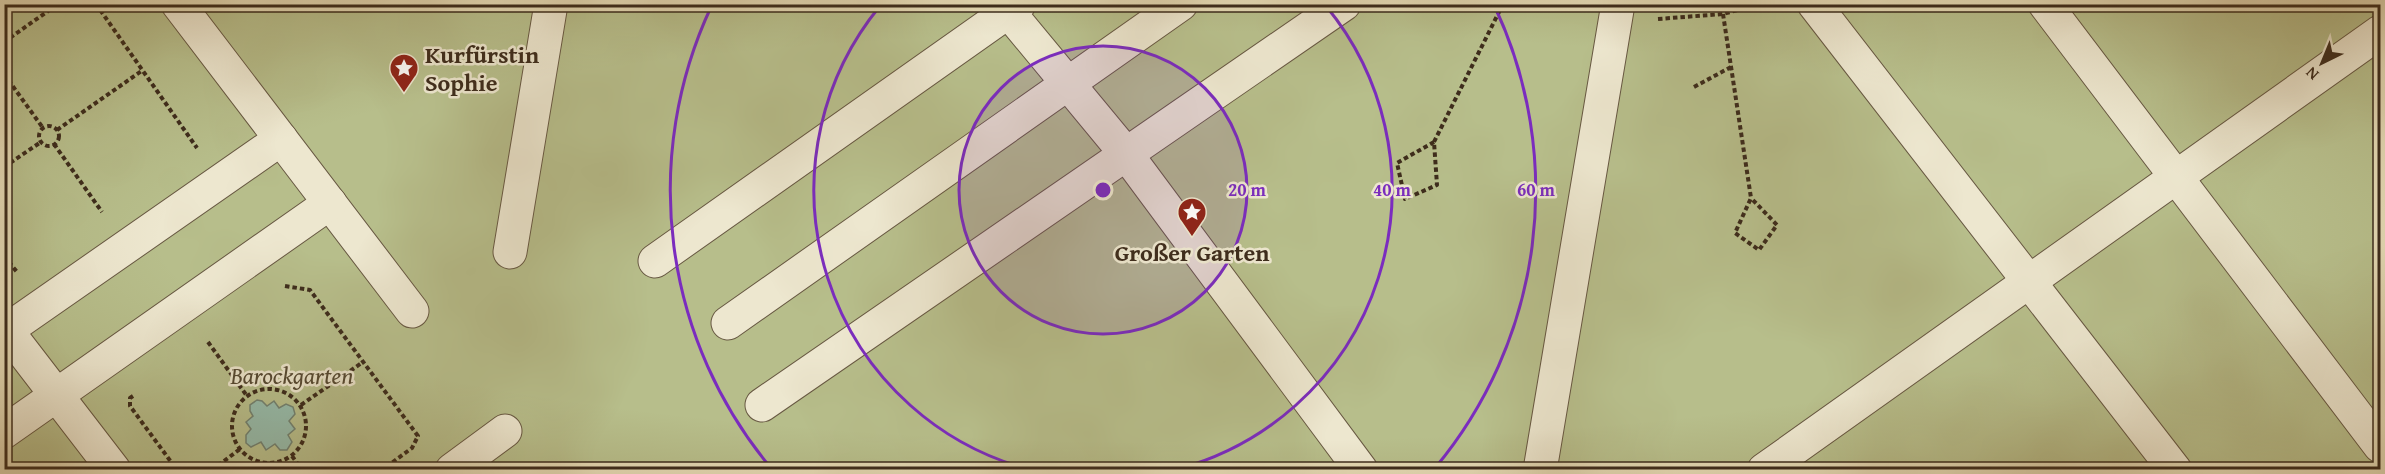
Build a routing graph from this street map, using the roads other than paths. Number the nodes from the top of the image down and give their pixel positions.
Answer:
1 (178, 4) edge
2 (551, 4) edge
3 (1181, 4) edge
4 (1344, 4) edge
5 (1618, 4) edge
6 (1814, 4) edge
7 (2045, 4) edge
8 (1010, 7) edge
9 (2380, 32) edge
10 (1068, 84) junction
11 (281, 139) junction
12 (1127, 155) junction
13 (2177, 176) junction
14 (330, 203) junction
15 (510, 252) dead end
16 (655, 261) dead end
17 (2028, 282) junction
18 (412, 310) dead end
19 (728, 323) dead end
20 (5, 329) edge
21 (57, 395) junction
22 (762, 405) dead end
23 (505, 431) dead end
24 (4, 432) edge
25 (2380, 446) edge
26 (114, 470) edge
27 (452, 470) edge
28 (1362, 470) edge
29 (1540, 470) edge
30 (1764, 470) edge
31 (2175, 470) edge

1 - 11 street
2 - 15 street
3 - 10 street
4 - 12 street
5 - 29 street
6 - 17 street
7 - 13 street
8 - 10 street
8 - 16 street
9 - 13 street
10 - 12 street
10 - 19 street
11 - 14 street
11 - 20 street
12 - 22 street
12 - 28 street
13 - 17 street
13 - 25 street
14 - 18 street
14 - 21 street
17 - 30 street
17 - 31 street
20 - 21 street
21 - 24 street
21 - 26 street
23 - 27 street

